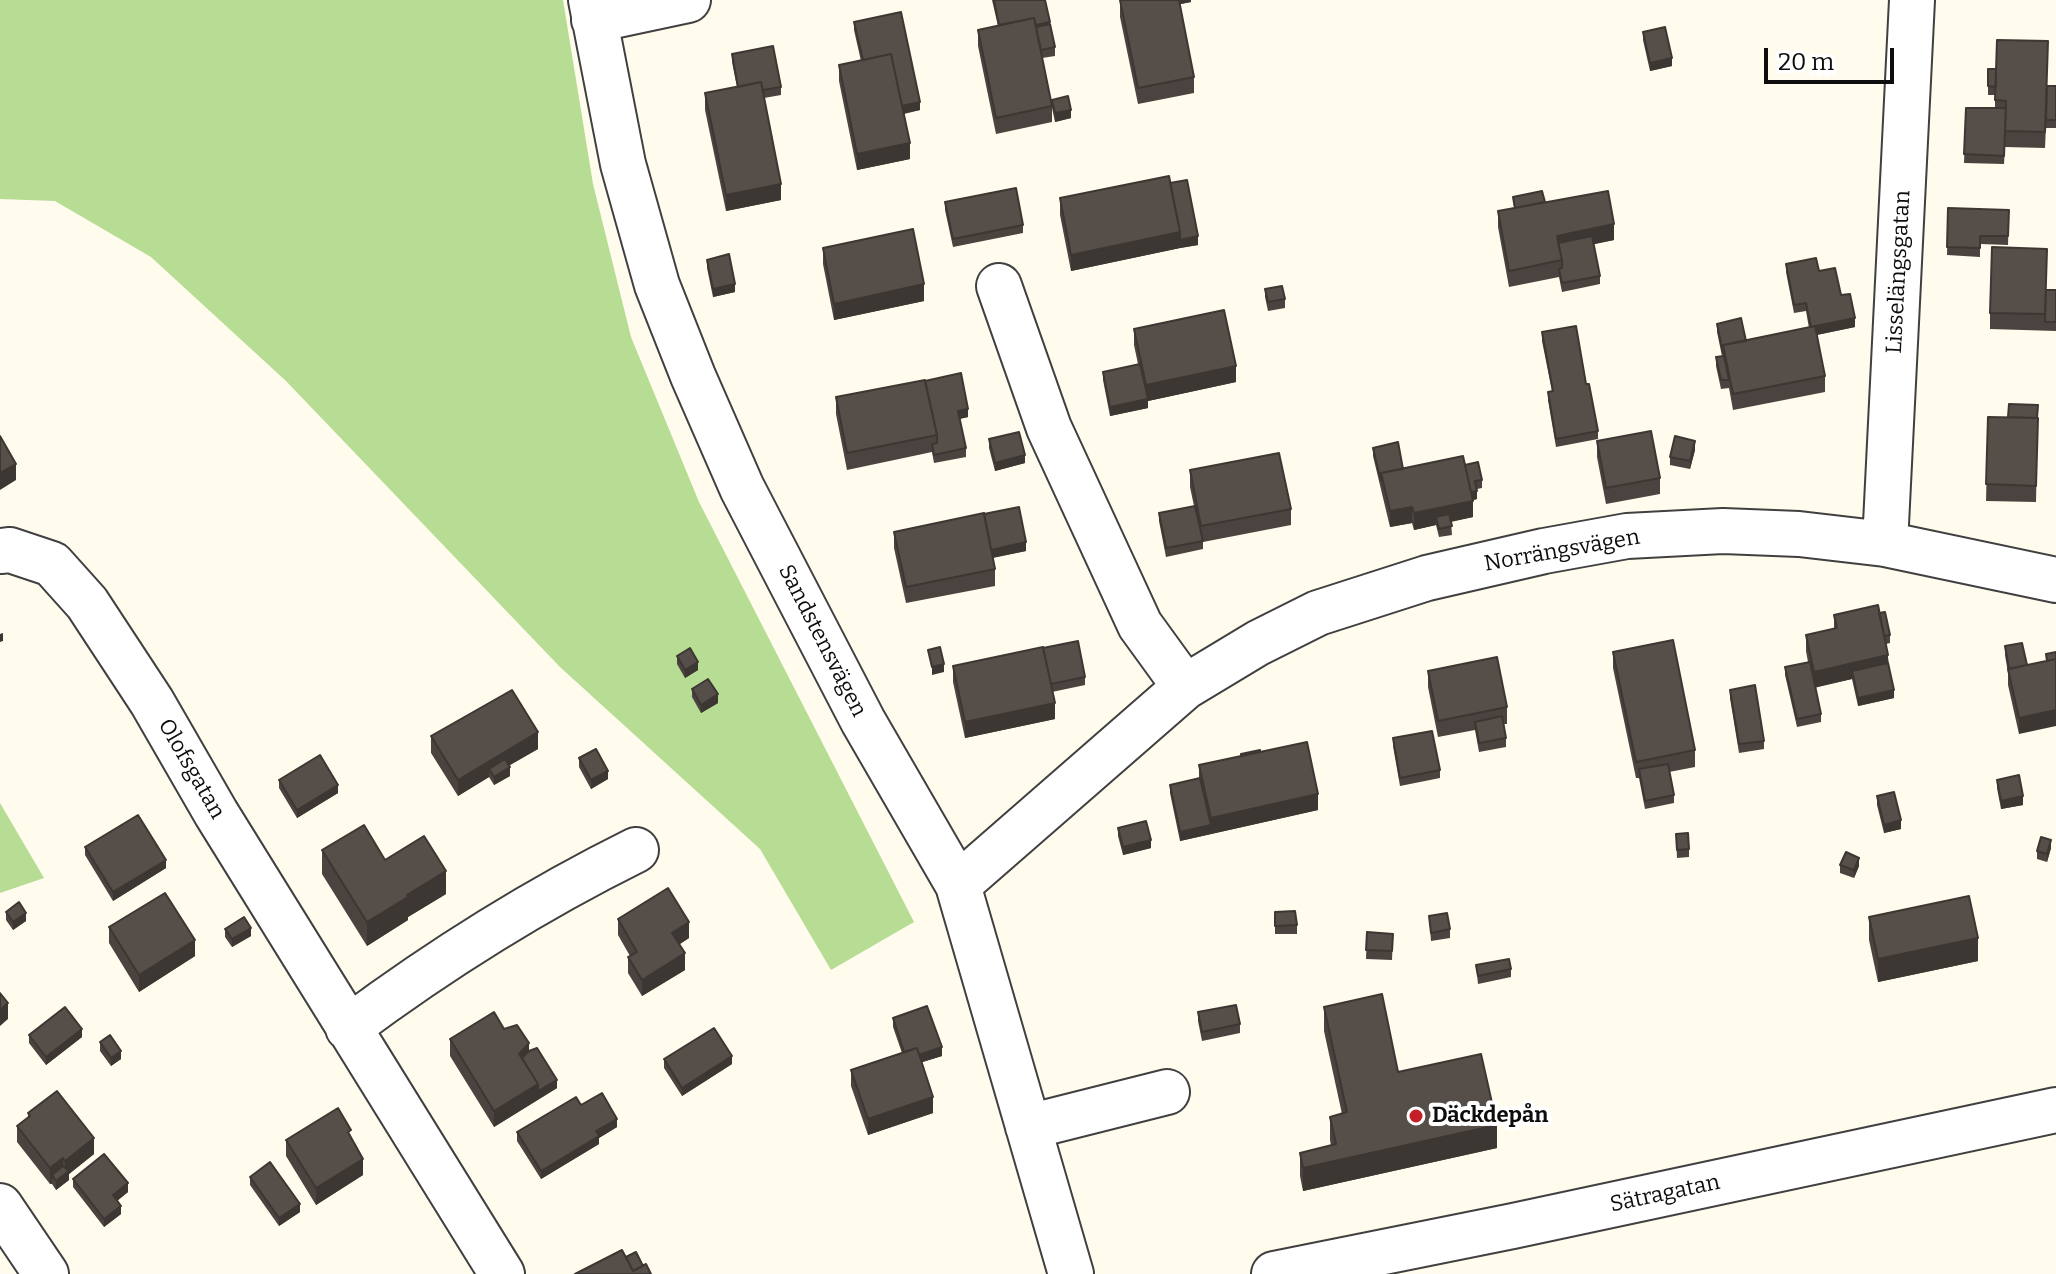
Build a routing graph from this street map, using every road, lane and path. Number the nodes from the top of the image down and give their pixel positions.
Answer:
1 (688, 0) edge
2 (1912, 0) edge
3 (592, 10) edge
4 (999, 286) dead end
5 (1885, 544) junction
6 (0, 551) edge
7 (2056, 580) edge
8 (1185, 687) junction
9 (636, 850) dead end
10 (958, 885) junction
11 (348, 1028) junction
12 (1167, 1092) dead end
13 (2056, 1110) edge
14 (1028, 1127) junction
15 (0, 1206) edge
16 (46, 1274) edge
17 (502, 1274) edge
18 (1071, 1274) edge
19 (1274, 1274) edge

1 - 3 street
2 - 5 street, Lisselängsgatan
3 - 10 street, Sandstensvägen
4 - 8 street
5 - 7 street, Norrängsvägen
5 - 8 street, Norrängsvägen
6 - 11 street, Olofsgatan
8 - 10 street, Norrängsvägen
9 - 11 street
10 - 14 street, Sandstensvägen
11 - 17 street, Olofsgatan
12 - 14 street
13 - 19 street, Sätragatan
14 - 18 street, Sandstensvägen
15 - 16 street

